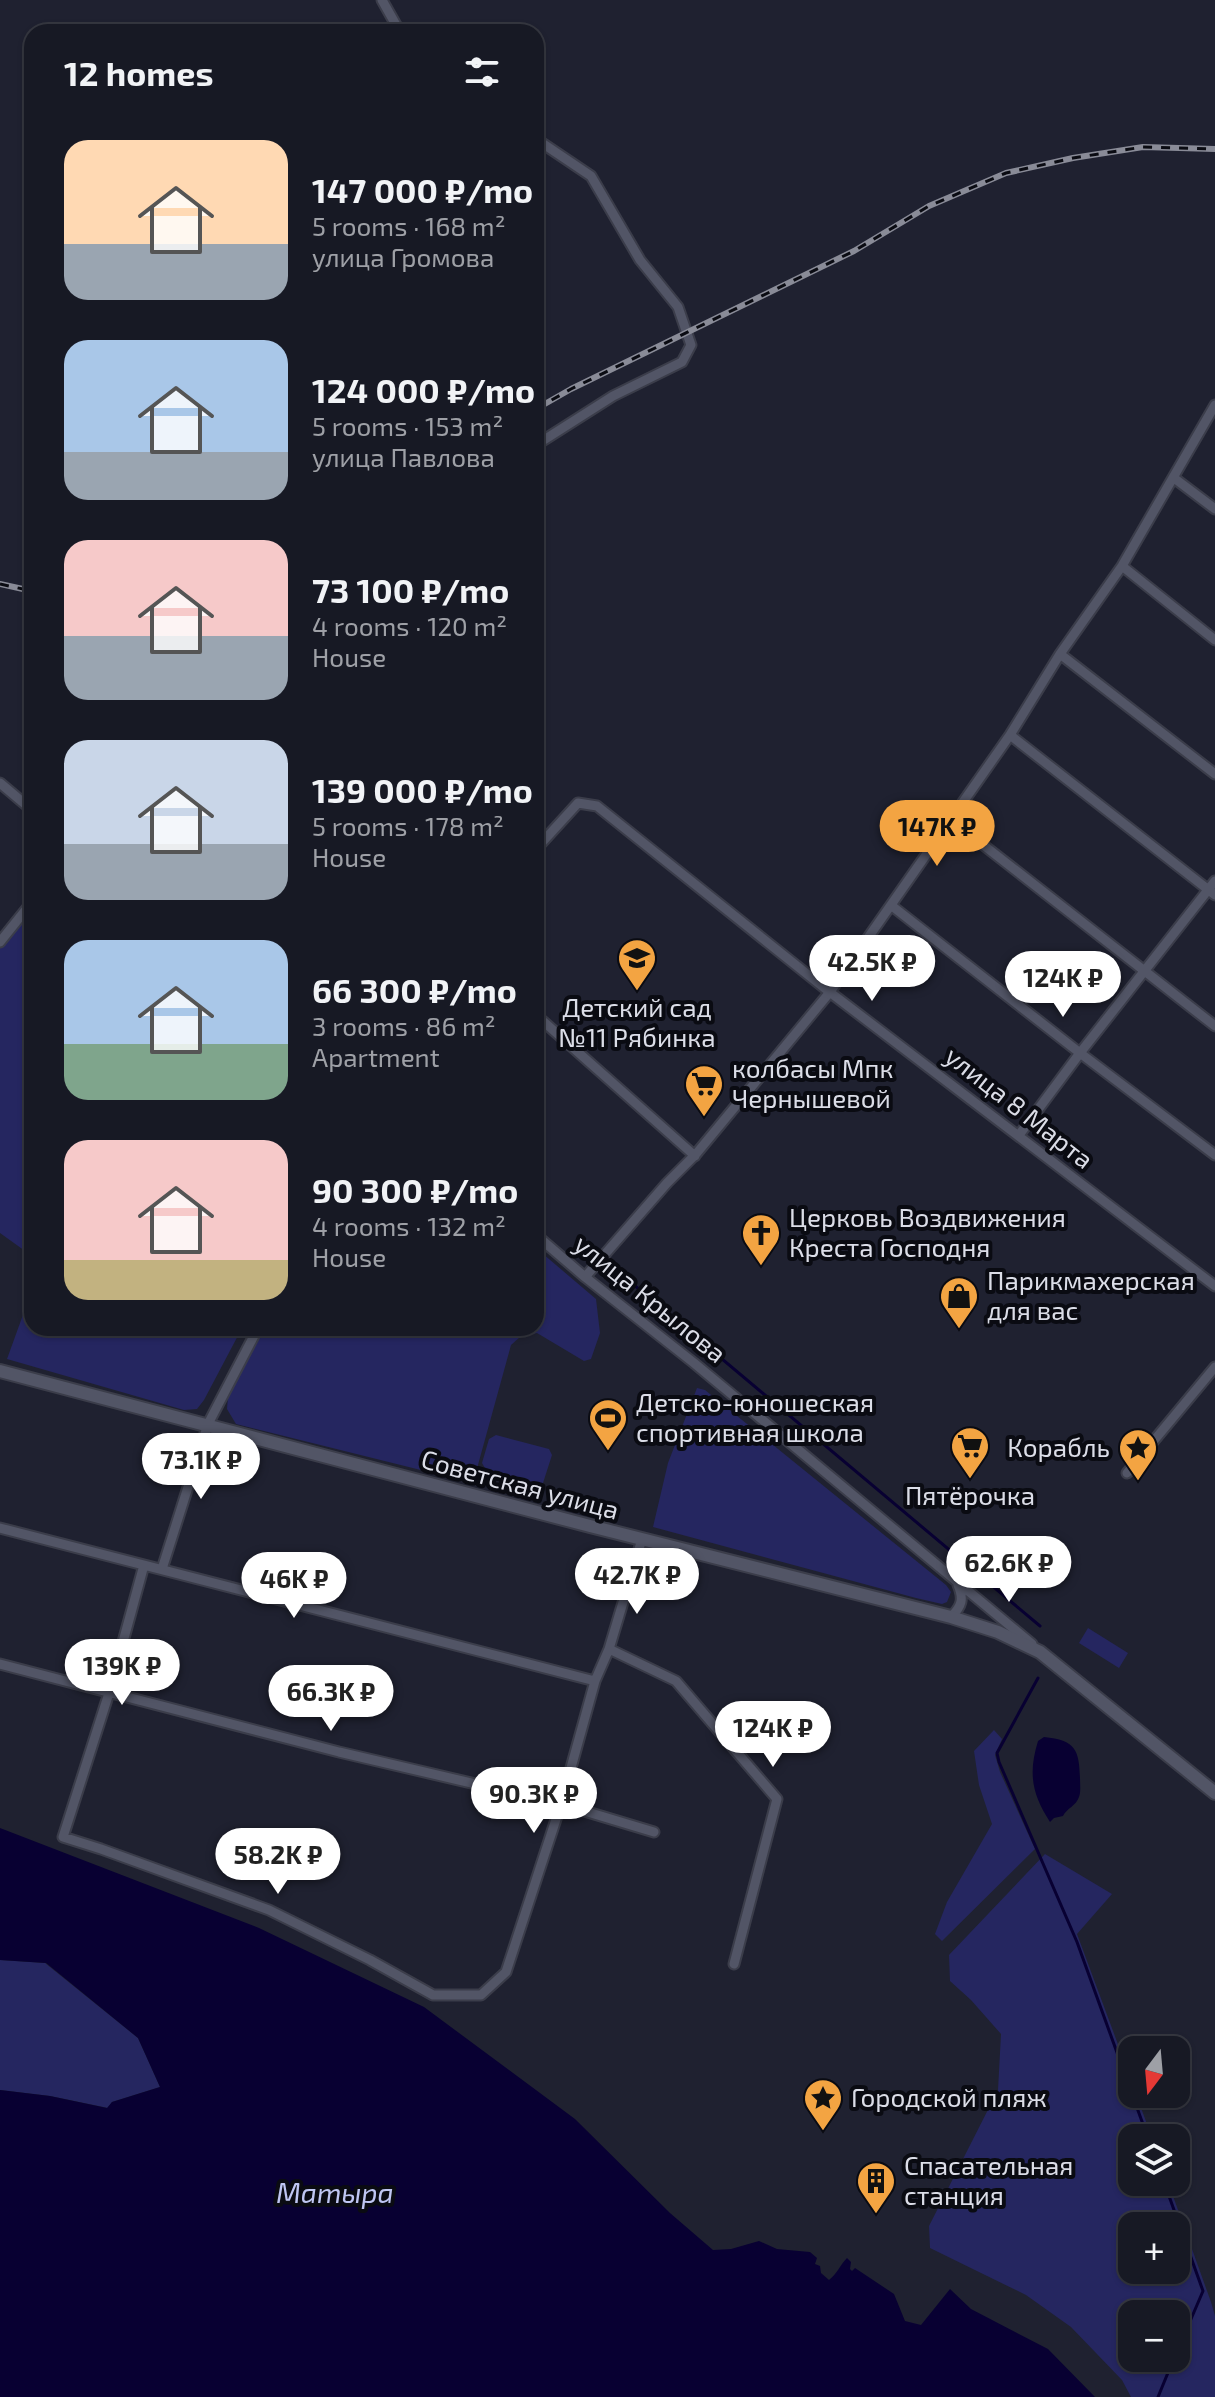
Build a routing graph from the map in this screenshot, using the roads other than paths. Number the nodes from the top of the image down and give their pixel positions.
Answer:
1 (382, 0) edge
2 (396, 24) edge
3 (544, 144) edge
4 (1215, 405) edge
5 (544, 440) edge
6 (1174, 478) junction
7 (1215, 509) edge
8 (1122, 566) junction
9 (1215, 640) edge
10 (1060, 654) junction
11 (1010, 735) junction
12 (1215, 774) edge
13 (0, 783) edge
14 (24, 803) edge
15 (950, 819) junction
16 (544, 840) edge
17 (1215, 881) edge
18 (1212, 893) edge
19 (892, 906) junction
20 (24, 912) edge
21 (0, 942) edge
22 (1145, 973) junction
23 (830, 992) junction
24 (544, 1022) edge
25 (1215, 1026) edge
26 (1080, 1053) junction
27 (1019, 1135) junction
28 (1215, 1155) edge
29 (695, 1156) junction
30 (544, 1242) edge
31 (585, 1277) junction
32 (1215, 1286) edge
33 (254, 1336) edge
34 (1215, 1367) edge
35 (0, 1371) edge
36 (208, 1424) junction
37 (1127, 1473) dead end
38 (0, 1528) edge
39 (642, 1539) junction
40 (144, 1565) junction
41 (162, 1569) junction
42 (957, 1582) junction
43 (951, 1617) junction
44 (609, 1649) junction
45 (1040, 1652) junction
46 (0, 1664) edge
47 (595, 1681) junction
48 (109, 1693) junction
49 (1215, 1793) edge
50 (561, 1804) junction
51 (654, 1832) dead end
52 (734, 1964) dead end

1 - 2 street
3 - 5 street
4 - 6 street
6 - 7 street
6 - 8 street
8 - 9 street
8 - 10 street
10 - 11 street
10 - 12 street
11 - 15 street
11 - 18 street
13 - 14 street
15 - 19 street
15 - 22 street
16 - 23 street, улица 8 Марта
17 - 18 street
18 - 22 street
19 - 23 street
19 - 26 street
20 - 21 street
22 - 25 street
22 - 26 street
23 - 27 street, улица 8 Марта
23 - 29 street
24 - 29 street
26 - 27 street
26 - 28 street
27 - 32 street, улица 8 Марта
29 - 31 street
30 - 31 street, улица Крылова
31 - 42 street, улица Крылова
33 - 36 street
34 - 37 street
35 - 36 main road, Советская улица
36 - 39 main road, Советская улица
36 - 41 street
38 - 40 street
39 - 43 main road, Советская улица
39 - 44 street
40 - 41 street
40 - 48 street
41 - 47 street
42 - 43 street
42 - 45 street, улица Крылова
43 - 45 main road, Советская улица
44 - 47 street
44 - 52 street
45 - 49 main road, Советская улица
46 - 48 street
47 - 50 street
48 - 50 street
48 - 50 street
50 - 51 street

